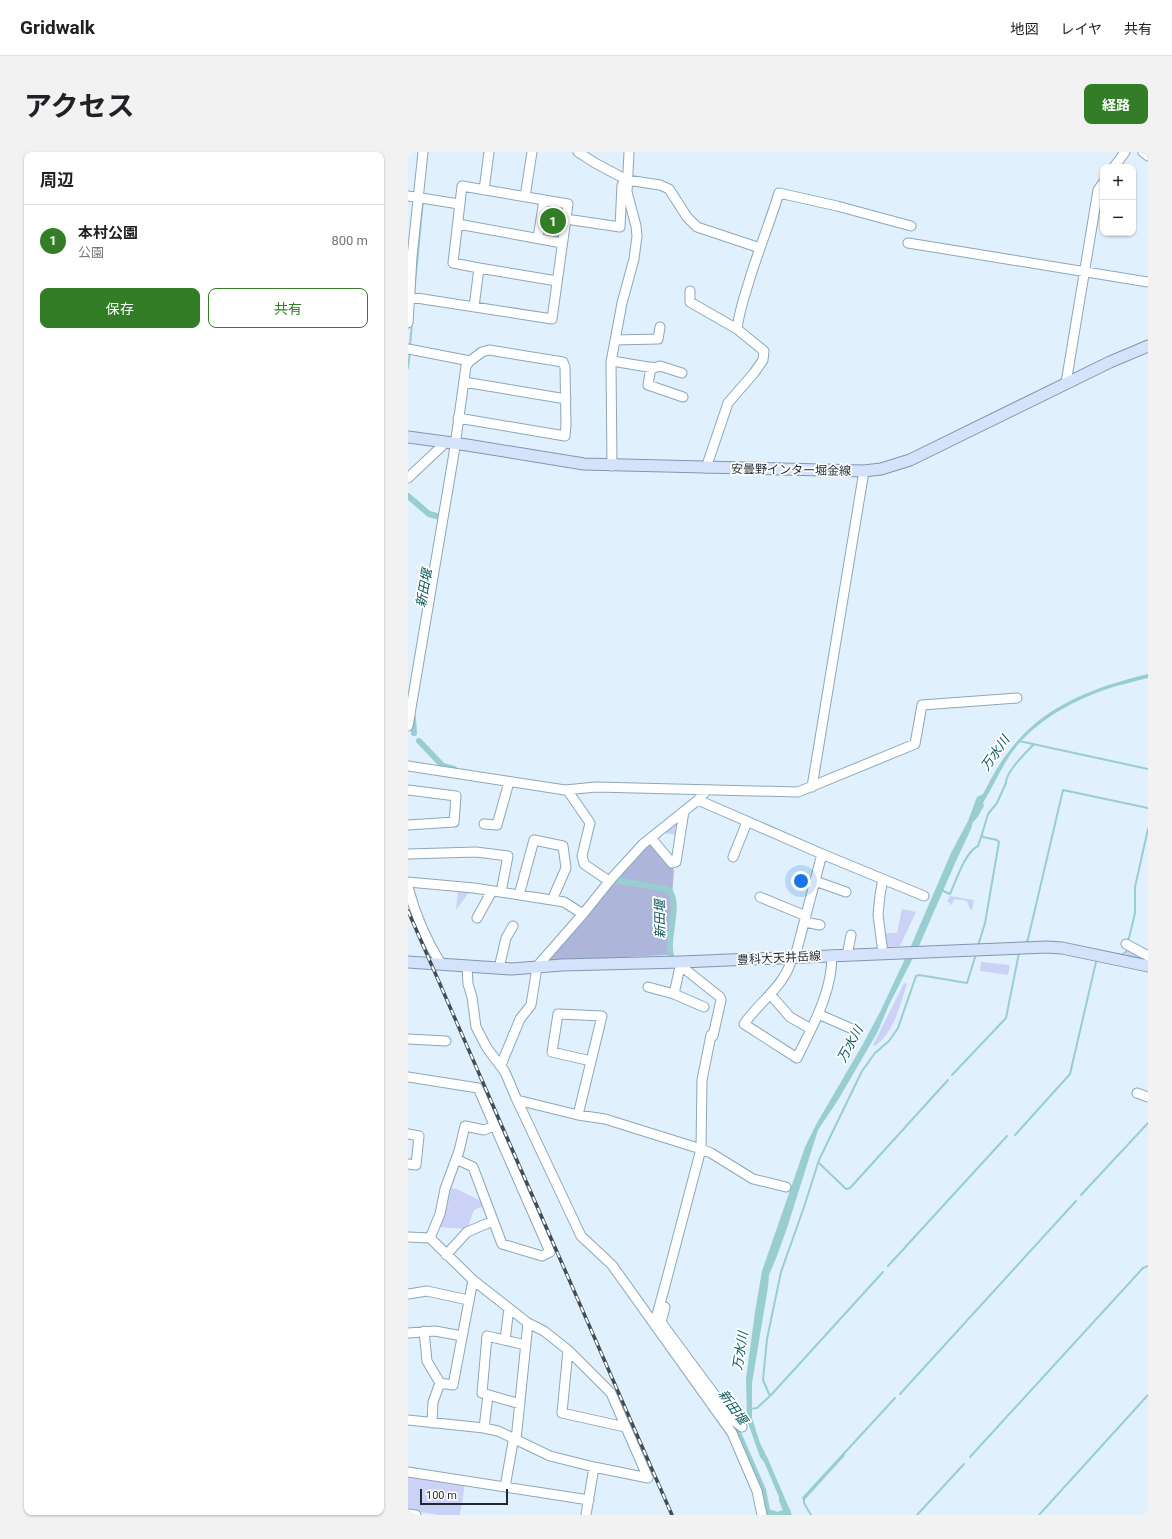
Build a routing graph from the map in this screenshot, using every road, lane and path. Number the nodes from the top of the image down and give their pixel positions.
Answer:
1 (424, 152) edge
2 (489, 152) edge
3 (532, 152) edge
4 (578, 152) edge
5 (629, 152) edge
6 (1125, 152) edge
7 (1143, 152) edge
8 (1148, 156) edge
9 (1116, 164) edge
10 (625, 179) junction
11 (1100, 187) edge
12 (484, 190) junction
13 (408, 196) edge
14 (419, 197) junction
15 (525, 197) junction
16 (544, 200) junction
17 (459, 204) junction
18 (566, 219) junction
19 (621, 223) junction
20 (458, 224) junction
21 (636, 226) junction
22 (911, 226) dead end
23 (538, 238) junction
24 (562, 243) junction
25 (908, 243) dead end
26 (760, 248) junction
27 (479, 268) junction
28 (1084, 271) junction
29 (558, 281) junction
30 (1148, 282) edge
31 (690, 290) dead end
32 (410, 297) junction
33 (474, 307) junction
34 (408, 323) edge
35 (660, 326) dead end
36 (737, 329) junction
37 (615, 340) junction
38 (1148, 346) edge
39 (408, 349) edge
40 (470, 360) junction
41 (612, 361) junction
42 (651, 367) junction
43 (682, 373) dead end
44 (464, 382) junction
45 (1066, 383) junction
46 (683, 397) dead end
47 (566, 399) junction
48 (458, 418) junction
49 (408, 437) edge
50 (449, 442) junction
51 (612, 466) junction
52 (706, 468) junction
53 (864, 471) junction
54 (408, 478) edge
55 (1016, 698) dead end
56 (408, 726) edge
57 (408, 766) edge
58 (509, 782) junction
59 (812, 787) junction
60 (408, 790) edge
61 (707, 790) junction
62 (568, 791) junction
63 (698, 800) junction
64 (684, 811) junction
65 (747, 822) junction
66 (484, 824) dead end
67 (408, 825) edge
68 (651, 838) junction
69 (408, 854) edge
70 (822, 854) junction
71 (733, 857) dead end
72 (883, 879) junction
73 (609, 881) junction
74 (815, 881) junction
75 (408, 882) edge
76 (408, 887) edge
77 (497, 891) junction
78 (846, 892) dead end
79 (519, 895) junction
80 (924, 896) dead end
81 (760, 897) dead end
82 (552, 900) junction
83 (583, 914) junction
84 (477, 918) dead end
85 (805, 919) junction
86 (820, 925) dead end
87 (513, 926) dead end
88 (851, 935) dead end
89 (1126, 944) dead end
90 (883, 953) junction
91 (832, 955) junction
92 (847, 955) junction
93 (1148, 956) edge
94 (794, 957) junction
95 (408, 962) edge
96 (441, 964) junction
97 (681, 964) junction
98 (467, 966) junction
99 (1148, 966) edge
100 (537, 967) junction
101 (499, 968) junction
102 (648, 988) dead end
103 (674, 994) junction
104 (770, 994) junction
105 (704, 1007) dead end
106 (818, 1014) junction
107 (850, 1028) dead end
108 (811, 1029) junction
109 (408, 1039) edge
110 (446, 1041) dead end
111 (591, 1061) junction
112 (501, 1065) junction
113 (408, 1077) edge
114 (1137, 1093) dead end
115 (1148, 1097) edge
116 (517, 1100) junction
117 (578, 1115) junction
118 (494, 1126) junction
119 (408, 1134) edge
120 (701, 1150) junction
121 (456, 1159) junction
122 (408, 1164) edge
123 (786, 1187) dead end
124 (493, 1221) junction
125 (408, 1237) edge
126 (430, 1238) junction
127 (446, 1255) junction
128 (472, 1280) junction
129 (408, 1294) edge
130 (468, 1300) junction
131 (510, 1308) junction
132 (657, 1318) junction
133 (528, 1323) junction
134 (424, 1331) junction
135 (408, 1334) edge
136 (462, 1336) junction
137 (505, 1340) junction
138 (526, 1345) junction
139 (568, 1350) junction
140 (440, 1383) junction
141 (488, 1395) junction
142 (520, 1404) junction
143 (408, 1420) edge
144 (432, 1423) junction
145 (625, 1427) junction
146 (742, 1427) dead end
147 (484, 1428) junction
148 (516, 1440) junction
149 (594, 1468) junction
150 (408, 1472) edge
151 (505, 1487) junction
152 (589, 1500) junction
153 (408, 1514) edge
154 (416, 1515) edge
155 (586, 1515) edge
156 (762, 1515) edge

1 - 14 street
2 - 12 street
3 - 15 street
4 - 10 street
5 - 10 street
6 - 9 street
7 - 8 street
10 - 19 street
10 - 21 street
10 - 26 street
11 - 28 street
12 - 15 street
12 - 17 street
13 - 14 street
14 - 17 street
14 - 32 street
15 - 16 street
16 - 18 street
16 - 23 street
17 - 20 street
18 - 19 street
18 - 24 street
19 - 21 street
20 - 23 street
20 - 27 street
21 - 37 street
22 - 26 street
23 - 24 street
24 - 29 street
25 - 28 street
26 - 36 street
27 - 29 street
27 - 33 street
28 - 30 street
28 - 45 street
29 - 33 street
31 - 36 street
32 - 33 street
32 - 34 street
35 - 37 street
36 - 52 street
37 - 41 street
38 - 45 main road, 安曇野インター堀金線
39 - 40 street
40 - 44 street
40 - 47 street
41 - 42 street
41 - 51 street
42 - 43 street
42 - 46 street
44 - 47 street
44 - 48 street
45 - 53 main road, 安曇野インター堀金線
47 - 48 street
48 - 50 street
49 - 50 main road, 安曇野インター堀金線
50 - 51 main road, 安曇野インター堀金線
50 - 54 street
50 - 56 street
51 - 52 main road, 安曇野インター堀金線
52 - 53 main road, 安曇野インター堀金線
53 - 59 street
55 - 59 street
57 - 58 street
58 - 62 street
58 - 66 street
59 - 61 street
60 - 67 street
61 - 62 street
61 - 63 street
62 - 73 street
63 - 64 street
63 - 65 street
64 - 68 street
64 - 68 street
65 - 70 street
65 - 71 street
68 - 73 street
69 - 77 street
70 - 72 street
70 - 74 street
72 - 80 street
72 - 90 street
73 - 83 street
74 - 78 street
74 - 85 street
75 - 77 street
76 - 96 street
77 - 79 street
77 - 84 street
79 - 82 street
79 - 82 street
81 - 85 street
82 - 83 street
83 - 100 street
85 - 86 street
85 - 94 street
87 - 101 street
88 - 92 street
89 - 93 street
90 - 92 main road, 豊科大天井岳線
90 - 99 main road, 豊科大天井岳線
91 - 92 main road, 豊科大天井岳線
91 - 94 main road, 豊科大天井岳線
91 - 106 street
94 - 97 main road, 豊科大天井岳線
94 - 104 street
95 - 96 main road, 豊科大天井岳線
96 - 98 main road, 豊科大天井岳線
97 - 100 main road, 豊科大天井岳線
97 - 103 street
97 - 120 street
98 - 101 main road, 豊科大天井岳線
98 - 112 street
100 - 101 main road, 豊科大天井岳線
100 - 112 street
102 - 103 street
103 - 105 street
104 - 108 street
104 - 108 street
106 - 107 street
106 - 108 street
109 - 110 street
111 - 111 street
111 - 117 street
112 - 116 street
113 - 118 street
114 - 115 street
116 - 117 street
116 - 132 street
117 - 120 street
118 - 121 street
118 - 124 street
119 - 122 street
120 - 123 street
120 - 132 street
121 - 124 street
121 - 126 street
124 - 127 street
125 - 126 street
126 - 127 street
127 - 128 street
128 - 130 street
128 - 131 street
129 - 130 street
130 - 136 street
131 - 133 street
131 - 137 street
132 - 146 street
132 - 156 street
133 - 138 street
133 - 139 street
134 - 135 street
134 - 136 street
134 - 140 street
136 - 140 street
137 - 138 street
137 - 141 street
138 - 142 street
139 - 145 street
139 - 145 street
140 - 144 street
141 - 142 street
141 - 147 street
142 - 148 street
143 - 144 street
144 - 147 street
145 - 149 street
147 - 148 street
148 - 149 street
148 - 151 street
149 - 152 street
150 - 151 street
151 - 152 street
152 - 155 street
153 - 154 street

